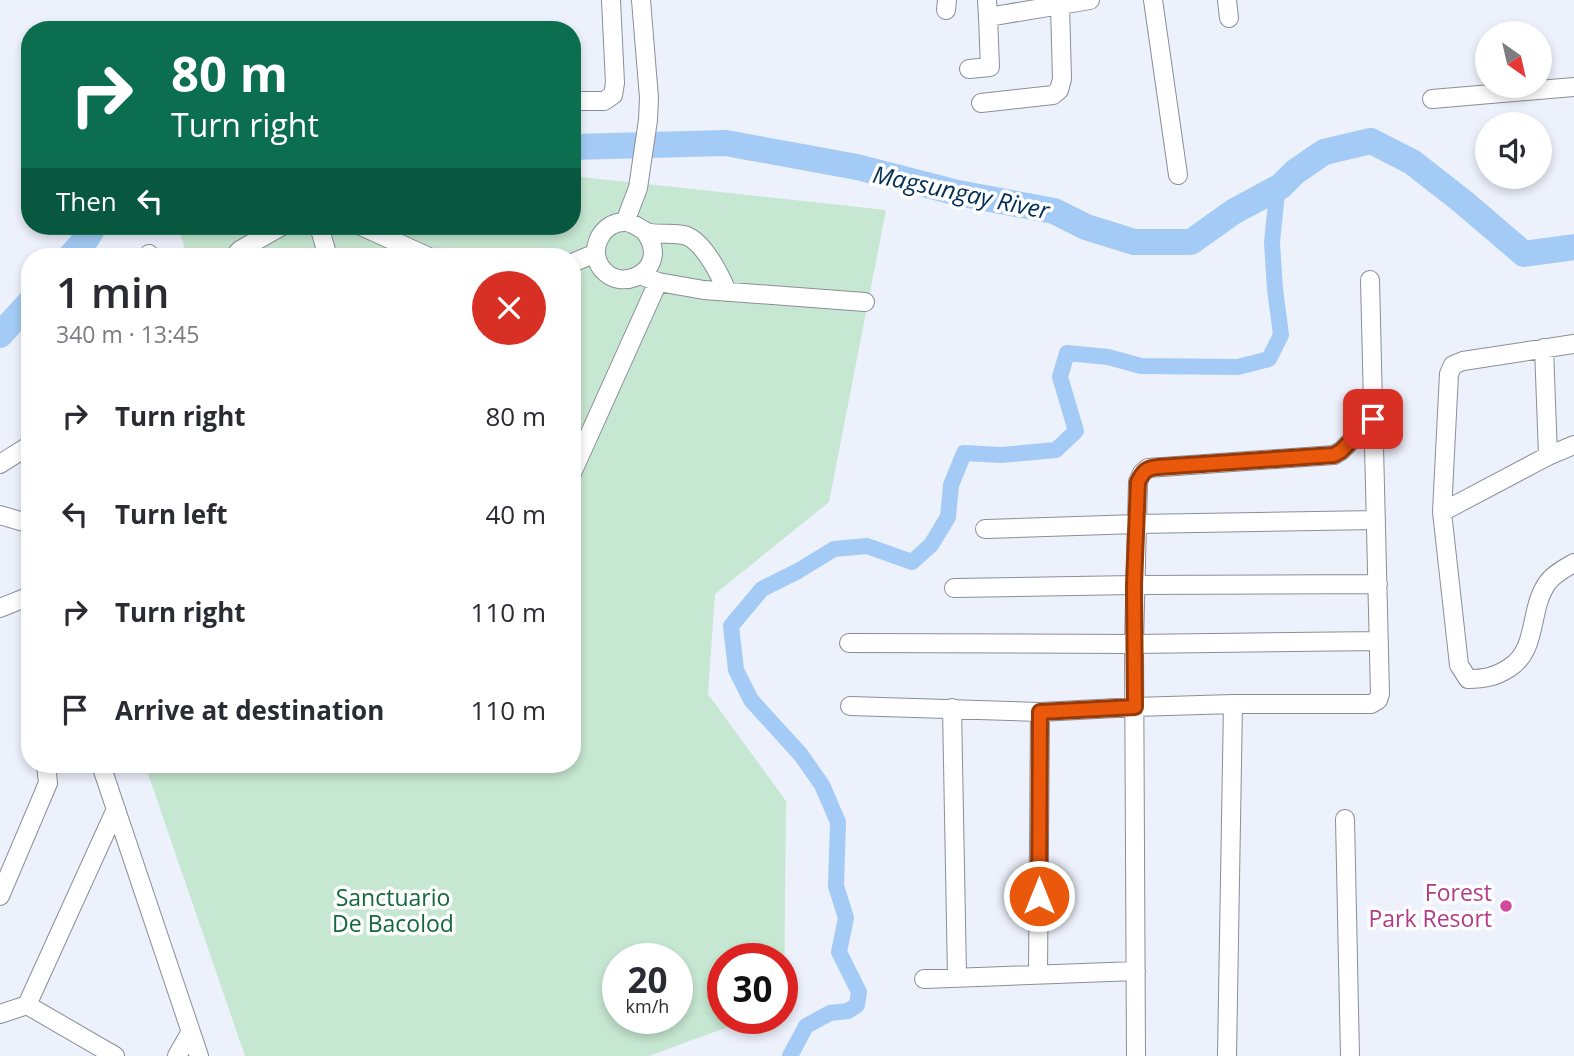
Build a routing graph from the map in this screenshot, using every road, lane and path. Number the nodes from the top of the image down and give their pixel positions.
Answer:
1 (611, 0) edge
2 (641, 0) edge
3 (1090, 0) edge
4 (1153, 0) edge
5 (1060, 5) junction
6 (987, 8) edge
7 (969, 69) dead end
8 (1574, 87) edge
9 (1432, 99) dead end
10 (581, 101) edge
11 (981, 103) dead end
12 (1178, 174) dead end
13 (625, 222) junction
14 (646, 233) junction
15 (266, 235) edge
16 (381, 235) edge
17 (244, 248) edge
18 (409, 248) edge
19 (596, 253) junction
20 (581, 259) edge
21 (640, 275) junction
22 (1370, 280) dead end
23 (658, 282) junction
24 (727, 292) junction
25 (865, 302) dead end
26 (1574, 344) edge
27 (1544, 348) junction
28 (1373, 419) junction
29 (581, 435) edge
30 (1574, 445) edge
31 (21, 450) edge
32 (1548, 456) junction
33 (0, 464) edge
34 (1441, 512) junction
35 (0, 514) edge
36 (1376, 520) junction
37 (21, 521) edge
38 (1137, 524) junction
39 (985, 529) dead end
40 (1574, 563) edge
41 (1378, 584) junction
42 (1134, 585) junction
43 (954, 588) dead end
44 (21, 600) edge
45 (0, 608) edge
46 (1379, 641) junction
47 (849, 643) dead end
48 (1134, 645) junction
49 (1233, 704) junction
50 (850, 706) dead end
51 (1135, 707) junction
52 (952, 708) junction
53 (1040, 712) junction
54 (47, 773) edge
55 (104, 773) edge
56 (116, 809) junction
57 (1345, 819) dead end
58 (0, 896) edge
59 (1136, 971) junction
60 (1038, 975) junction
61 (957, 976) junction
62 (924, 979) dead end
63 (27, 1005) junction
64 (0, 1014) edge
65 (190, 1033) junction
66 (115, 1056) edge
67 (177, 1056) edge
68 (199, 1056) edge
69 (1136, 1056) edge
70 (1227, 1056) edge
71 (1350, 1056) edge

1 - 10 street
2 - 13 street
3 - 5 street
4 - 12 street
5 - 6 street
5 - 11 street
6 - 7 street
8 - 9 street
13 - 14 street
13 - 19 street
14 - 21 street
14 - 24 street
15 - 17 street
16 - 18 street
19 - 20 street
19 - 21 street
21 - 23 street
22 - 28 street
23 - 24 street
23 - 29 street
24 - 25 street
26 - 27 street
27 - 32 street
27 - 34 street
28 - 36 street
28 - 38 street
30 - 32 street
31 - 33 street
32 - 34 street
34 - 40 street
35 - 37 street
36 - 38 street
36 - 41 street
38 - 39 street
38 - 42 street
41 - 42 street
41 - 46 street
42 - 43 street
42 - 48 street
44 - 45 street
46 - 48 street
46 - 49 street
47 - 48 street
48 - 51 street
49 - 51 street
49 - 70 street
50 - 52 street
51 - 53 street
51 - 59 street
52 - 53 street
52 - 61 street
53 - 60 street
54 - 58 street
55 - 56 street
56 - 63 street
56 - 65 street
57 - 71 street
59 - 60 street
59 - 69 street
60 - 61 street
61 - 62 street
63 - 64 street
63 - 66 street
65 - 67 street
65 - 68 street

